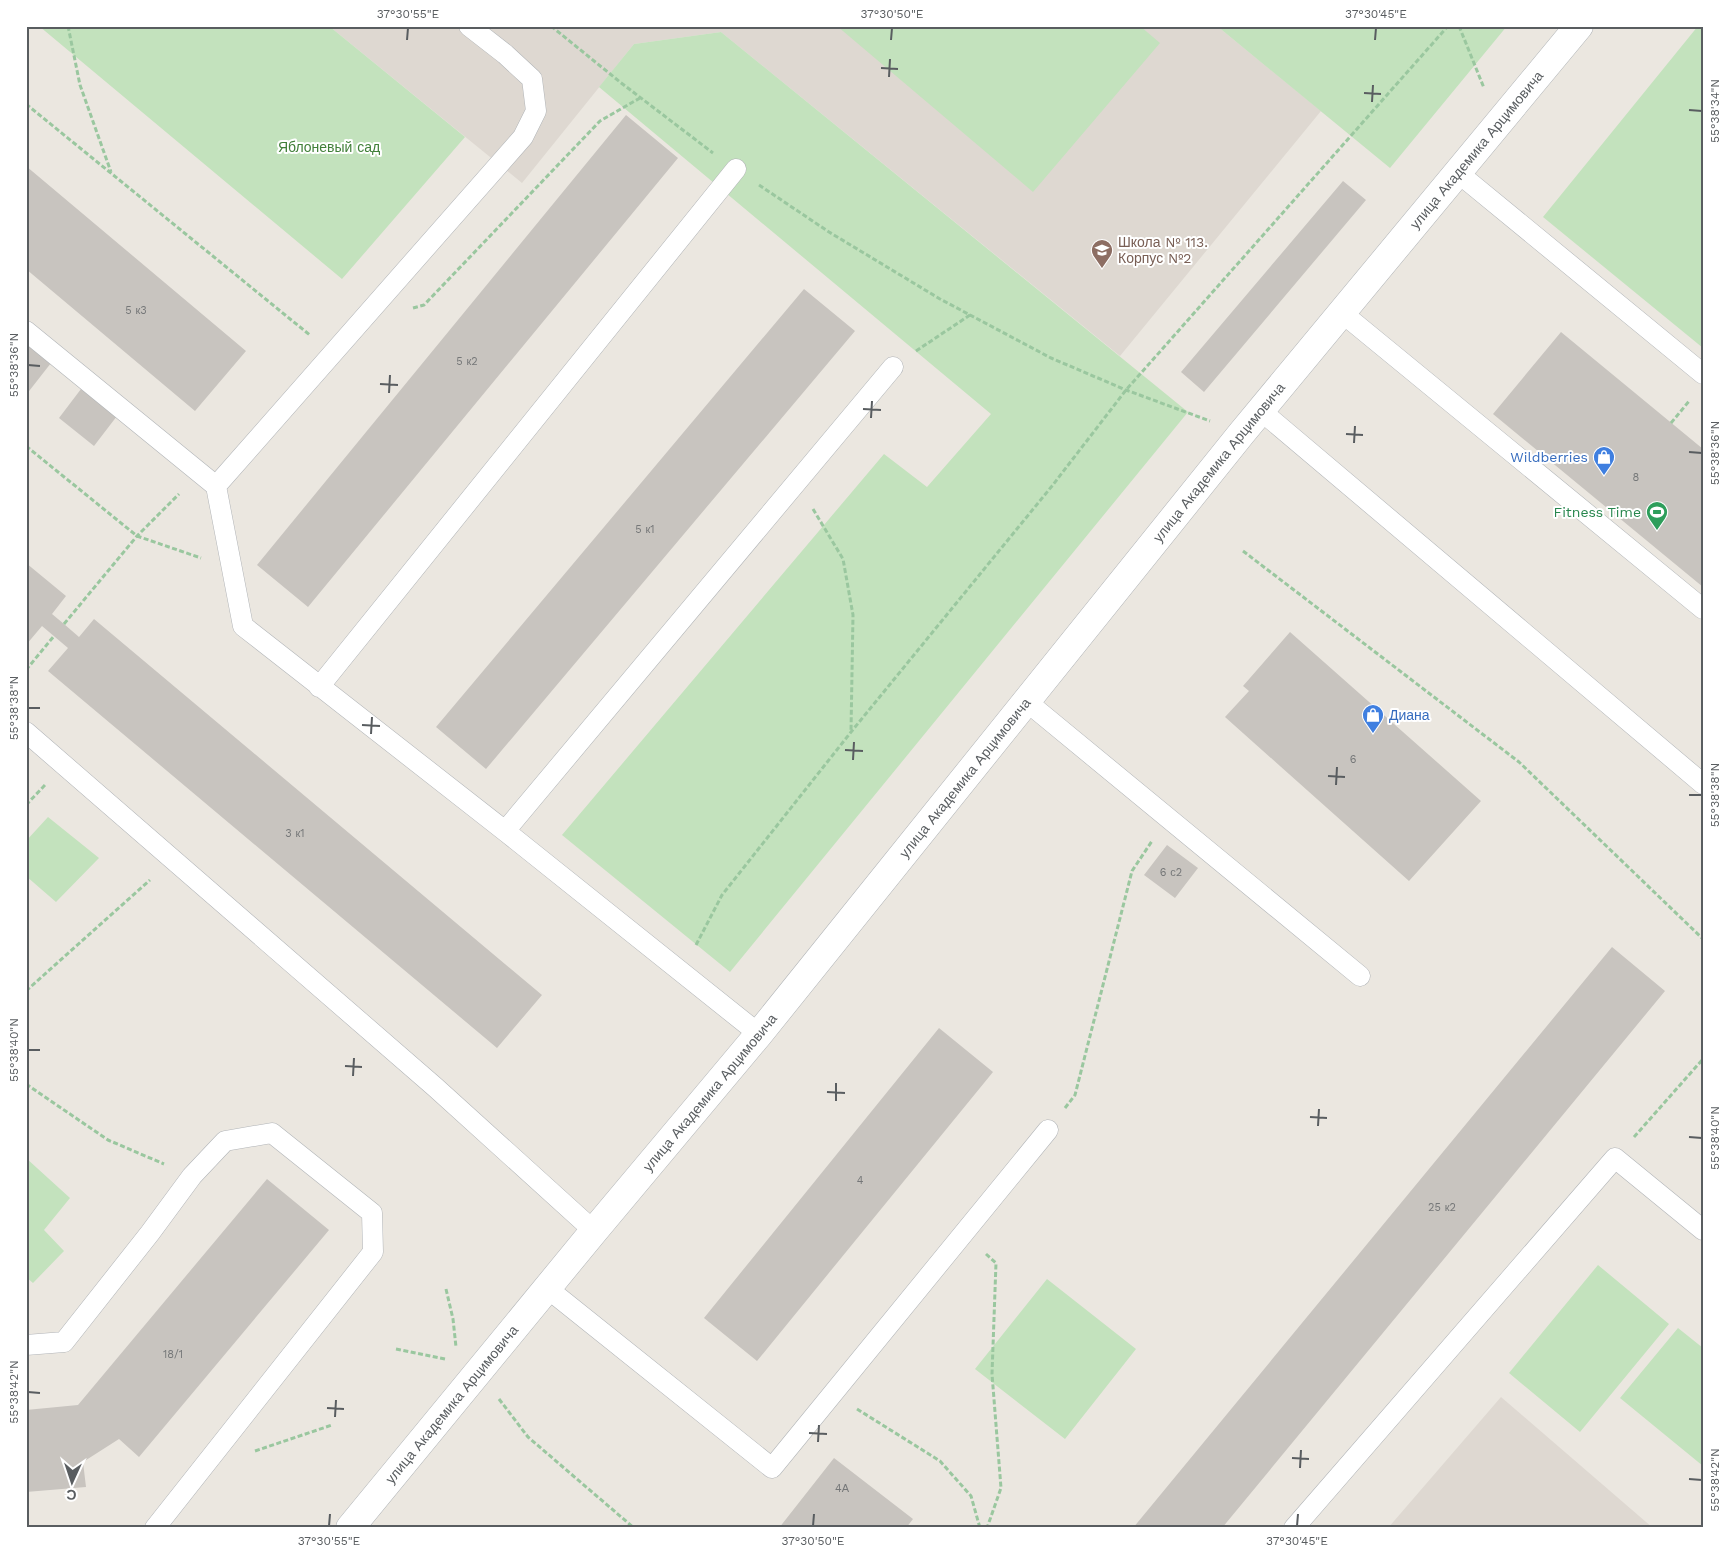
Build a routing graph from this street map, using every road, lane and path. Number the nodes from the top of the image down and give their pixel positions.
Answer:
1 (68, 26) edge
2 (469, 26) edge
3 (551, 26) edge
4 (1448, 26) edge
5 (1459, 26) edge
6 (1579, 26) edge
7 (640, 98) junction
8 (26, 104) edge
9 (1498, 125) junction
10 (736, 169) junction
11 (1457, 172) junction
12 (111, 174) junction
13 (1341, 312) junction
14 (970, 315) junction
15 (362, 320) junction
16 (26, 331) edge
17 (332, 354) junction
18 (893, 367) joint
19 (1703, 374) edge
20 (1126, 390) junction
21 (1692, 397) dead end
22 (1260, 410) junction
23 (1671, 423) dead end
24 (1240, 434) junction
25 (26, 446) edge
26 (199, 473) junction
27 (216, 486) junction
28 (810, 503) dead end
29 (137, 536) junction
30 (1243, 551) dead end
31 (232, 569) junction
32 (1703, 610) edge
33 (64, 624) dead end
34 (54, 636) dead end
35 (26, 670) edge
36 (319, 686) junction
37 (1026, 701) junction
38 (26, 732) edge
39 (851, 732) junction
40 (1703, 784) edge
41 (1168, 818) junction
42 (505, 831) junction
43 (173, 859) junction
44 (1703, 939) edge
45 (682, 973) junction
46 (1360, 976) dead end
47 (26, 991) edge
48 (759, 1034) junction
49 (1703, 1059) edge
50 (26, 1084) edge
51 (1048, 1130) joint
52 (1615, 1158) junction
53 (192, 1176) junction
54 (1703, 1230) edge
55 (594, 1231) junction
56 (996, 1263) dead end
57 (547, 1288) junction
58 (446, 1289) dead end
59 (26, 1344) edge
60 (396, 1349) dead end
61 (456, 1353) dead end
62 (449, 1360) dead end
63 (494, 1392) dead end
64 (833, 1394) junction
65 (332, 1425) dead end
66 (202, 1469) junction
67 (155, 1528) edge
68 (350, 1528) edge
69 (634, 1528) edge
70 (980, 1528) edge
71 (987, 1528) edge
72 (1294, 1528) edge

1 - 12 path
2 - 15 lane
3 - 7 path
4 - 20 path
5 - 9 path
6 - 9 street, улица Академика Арцимовича
7 - 10 path
7 - 15 path
8 - 12 path
9 - 11 street, улица Академика Арцимовича
10 - 14 path
10 - 36 lane
11 - 13 street, улица Академика Арцимовича
11 - 19 lane
12 - 17 path
13 - 22 street, улица Академика Арцимовича
13 - 32 lane
14 - 18 path
14 - 20 path
15 - 17 lane
16 - 26 lane
17 - 27 lane
18 - 42 lane
20 - 24 path
20 - 39 path
21 - 23 path
22 - 24 street, улица Академика Арцимовича
22 - 40 lane
24 - 37 street, улица Академика Арцимовича
25 - 29 path
26 - 27 lane
26 - 29 path
27 - 31 lane
28 - 39 path
29 - 31 path
29 - 33 path
30 - 44 path
31 - 36 lane
34 - 35 path
36 - 42 lane
37 - 41 lane
37 - 48 street, улица Академика Арцимовича
38 - 43 lane
39 - 45 path
41 - 46 lane
41 - 51 path
42 - 45 lane
43 - 47 path
43 - 55 lane
45 - 48 lane
48 - 55 street, улица Академика Арцимовича
49 - 52 path
50 - 53 path
51 - 64 lane
52 - 54 lane
52 - 72 lane
53 - 59 lane
53 - 66 lane
55 - 57 street, улица Академика Арцимовича
56 - 71 path
57 - 64 lane
57 - 68 street, улица Академика Арцимовича
58 - 61 path
60 - 62 path
63 - 69 path
64 - 70 path
65 - 66 path
66 - 67 lane

